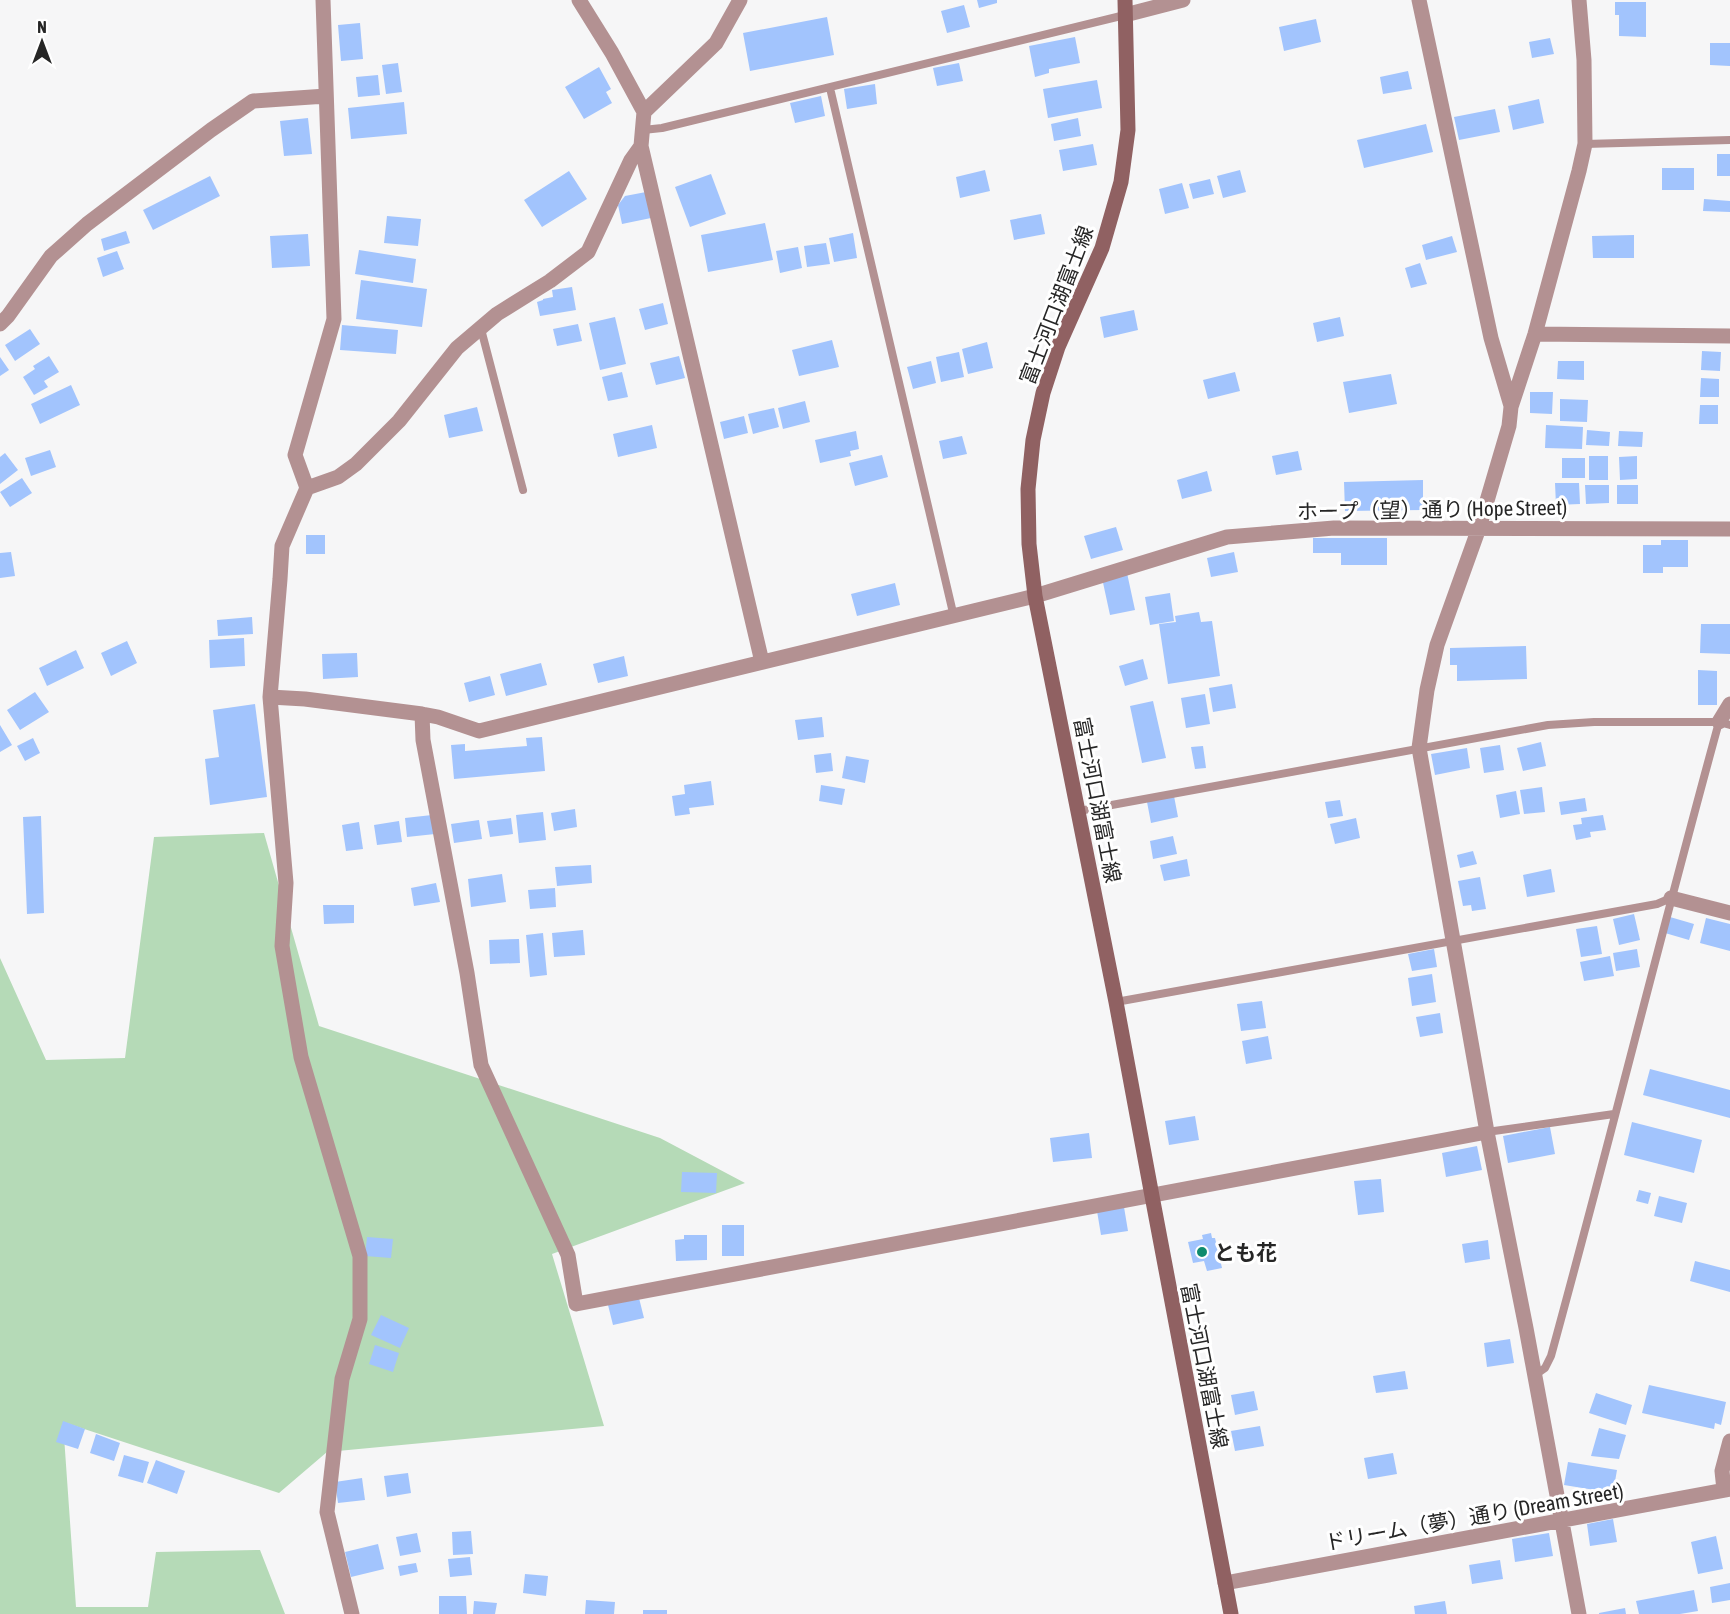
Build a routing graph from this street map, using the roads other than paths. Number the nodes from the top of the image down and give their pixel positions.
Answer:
1 (323, 0) edge
2 (579, 0) edge
3 (740, 0) edge
4 (1183, 0) edge
5 (1419, 0) edge
6 (1579, 0) edge
7 (1125, 8) edge
8 (830, 88) junction
9 (326, 96) junction
10 (644, 112) junction
11 (643, 130) junction
12 (1730, 140) edge
13 (1585, 144) junction
14 (641, 146) junction
15 (0, 324) edge
16 (481, 329) junction
17 (1535, 334) junction
18 (1730, 336) edge
19 (1511, 407) junction
20 (308, 488) junction
21 (523, 490) dead end
22 (1479, 528) junction
23 (1730, 529) edge
24 (1035, 596) junction
25 (954, 617) junction
26 (762, 662) junction
27 (270, 697) junction
28 (1730, 704) edge
29 (422, 714) junction
30 (1724, 723) edge
31 (1419, 748) junction
32 (1078, 811) junction
33 (1671, 898) junction
34 (1730, 913) edge
35 (1453, 941) junction
36 (1116, 1002) junction
37 (1614, 1114) junction
38 (1487, 1132) junction
39 (1152, 1196) junction
40 (1534, 1375) junction
41 (1730, 1441) edge
42 (1727, 1490) edge
43 (1562, 1521) junction
44 (1225, 1583) junction
45 (352, 1614) edge
46 (1231, 1614) edge
47 (1579, 1614) edge

1 - 9 street
2 - 10 street
3 - 10 street
4 - 7 street
5 - 19 street
6 - 13 street
7 - 8 lane
7 - 24 main road, 富士河口湖富士線
8 - 11 lane
8 - 25 lane
9 - 15 street
9 - 20 street
10 - 11 street
11 - 14 street
12 - 13 lane
13 - 17 street
14 - 16 street
14 - 26 street
16 - 20 street
16 - 21 lane
17 - 18 street
17 - 19 street
19 - 22 street
20 - 27 street
22 - 23 street, ホープ（望）通り (Hope Street)
22 - 24 street, ホープ（望）通り (Hope Street)
22 - 31 street
24 - 25 street, ホープ（望）通り (Hope Street)
24 - 32 main road, 富士河口湖富士線
25 - 26 street, ホープ（望）通り (Hope Street)
26 - 29 street, ホープ（望）通り (Hope Street)
27 - 29 street, ホープ（望）通り (Hope Street)
27 - 45 street
28 - 30 street
29 - 39 street
30 - 31 lane
30 - 33 lane
31 - 32 lane
31 - 35 street
32 - 36 main road, 富士河口湖富士線
33 - 34 street
33 - 35 lane
33 - 37 lane
35 - 36 lane
35 - 38 street
36 - 39 main road, 富士河口湖富士線
37 - 38 lane
37 - 40 lane
38 - 39 street
38 - 40 street
39 - 44 main road, 富士河口湖富士線
40 - 43 street
41 - 42 street
42 - 43 street, ドリーム（夢）通り (Dream Street)
43 - 44 street, ドリーム（夢）通り (Dream Street)
43 - 47 street
44 - 46 main road, 富士河口湖富士線

